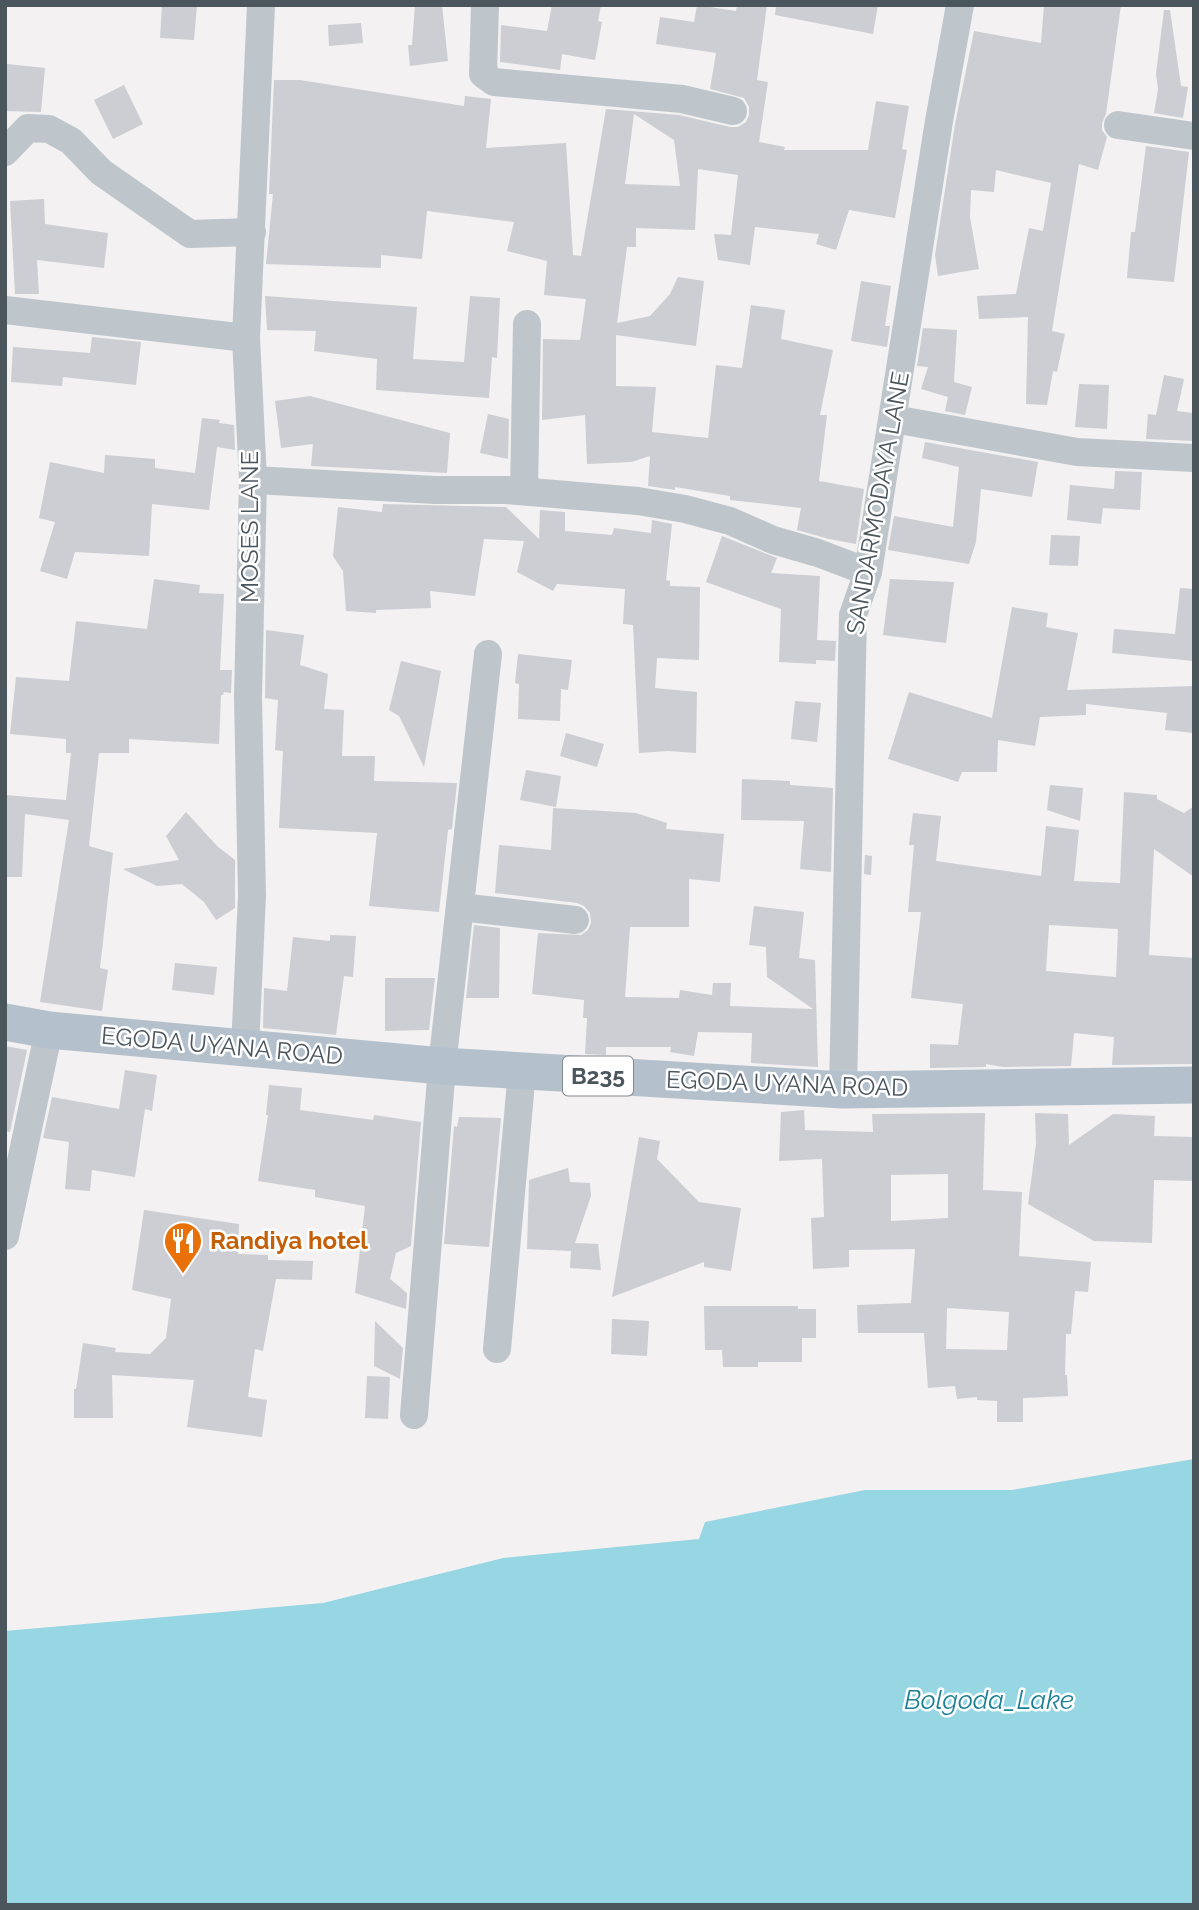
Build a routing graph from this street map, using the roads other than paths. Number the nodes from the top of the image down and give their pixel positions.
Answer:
1 (261, 5) edge
2 (485, 5) edge
3 (960, 5) edge
4 (733, 111) dead end
5 (1118, 125) dead end
6 (1194, 136) edge
7 (5, 152) edge
8 (252, 232) junction
9 (5, 310) edge
10 (527, 324) dead end
11 (246, 338) junction
12 (894, 419) junction
13 (1194, 458) edge
14 (253, 480) junction
15 (524, 491) junction
16 (869, 572) junction
17 (488, 654) dead end
18 (460, 907) junction
19 (575, 920) dead end
20 (5, 1022) edge
21 (49, 1030) junction
22 (245, 1049) junction
23 (442, 1066) junction
24 (522, 1071) junction
25 (1194, 1085) edge
26 (843, 1090) junction
27 (5, 1236) edge
28 (497, 1349) dead end
29 (414, 1415) dead end

1 - 8 street, MOSES LANE
2 - 4 street
3 - 12 street, SANDARMODAYA LANE
5 - 6 street
7 - 8 street
8 - 11 street, MOSES LANE
9 - 11 street
10 - 15 street
11 - 14 street, MOSES LANE
12 - 13 street
12 - 16 street, SANDARMODAYA LANE
14 - 15 street
14 - 22 street, MOSES LANE
15 - 16 street
16 - 26 street, SANDARMODAYA LANE
17 - 18 street
18 - 19 street
18 - 23 street
20 - 21 main road, EGODA UYANA ROAD / B235
21 - 22 main road, EGODA UYANA ROAD / B235
21 - 27 street
22 - 23 main road, EGODA UYANA ROAD / B235
23 - 24 main road, EGODA UYANA ROAD / B235
23 - 29 street
24 - 26 main road, EGODA UYANA ROAD / B235
24 - 28 street
25 - 26 main road, EGODA UYANA ROAD / B235

